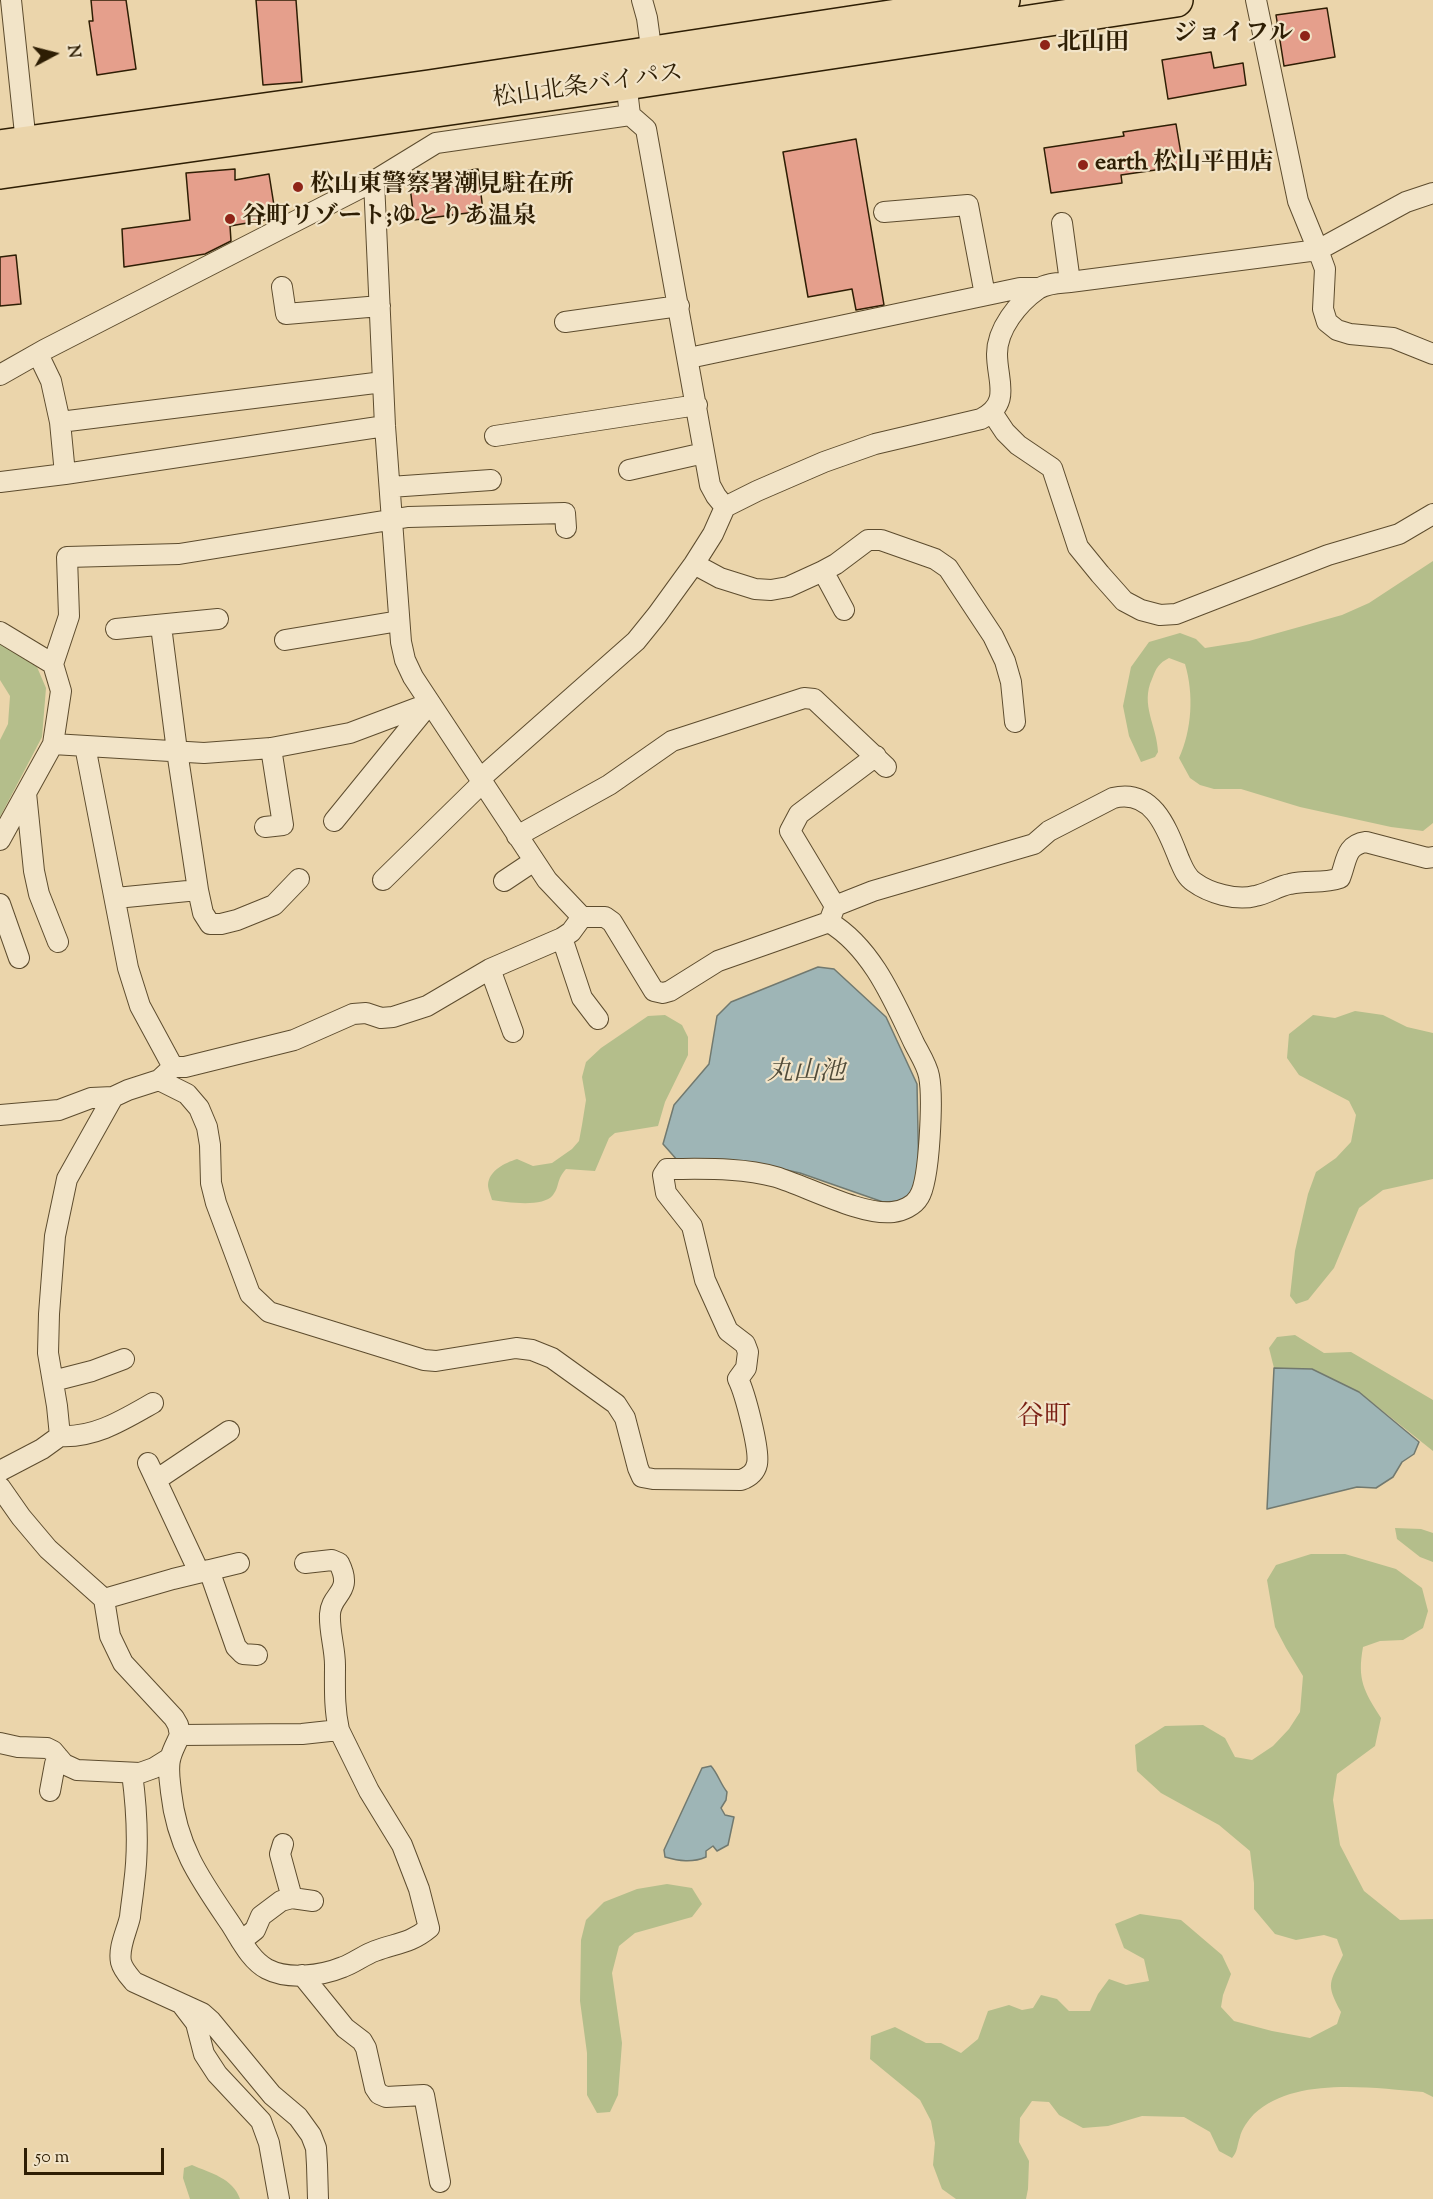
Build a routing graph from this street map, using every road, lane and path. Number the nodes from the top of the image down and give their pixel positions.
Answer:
1 (11, 0) edge
2 (642, 0) edge
3 (1003, 0) edge
4 (1176, 0) edge
5 (1256, 0) edge
6 (639, 68) junction
7 (431, 111) junction
8 (630, 115) junction
9 (436, 143) junction
10 (14, 157) edge
11 (374, 181) junction
12 (1433, 193) edge
13 (884, 212) dead end
14 (1062, 223) dead end
15 (1318, 250) junction
16 (1070, 282) junction
17 (282, 287) dead end
18 (1040, 288) junction
19 (985, 296) junction
20 (380, 306) junction
21 (679, 306) junction
22 (565, 322) dead end
23 (38, 354) junction
24 (1433, 354) edge
25 (688, 358) junction
26 (0, 375) edge
27 (383, 381) junction
28 (697, 405) junction
29 (993, 414) junction
30 (60, 422) junction
31 (385, 426) junction
32 (495, 436) dead end
33 (704, 453) junction
34 (629, 470) dead end
35 (65, 474) junction
36 (491, 480) dead end
37 (0, 482) edge
38 (390, 487) junction
39 (725, 507) junction
40 (1433, 514) edge
41 (392, 520) junction
42 (566, 528) dead end
43 (694, 564) junction
44 (823, 571) junction
45 (844, 610) dead end
46 (218, 619) dead end
47 (399, 621) junction
48 (161, 626) junction
49 (116, 629) dead end
50 (0, 632) edge
51 (285, 640) dead end
52 (53, 664) junction
53 (430, 704) junction
54 (1016, 722) dead end
55 (53, 744) junction
56 (85, 746) junction
57 (271, 748) junction
58 (177, 751) junction
59 (482, 780) junction
60 (26, 793) junction
61 (334, 821) dead end
62 (266, 827) dead end
63 (517, 836) junction
64 (0, 840) edge
65 (1433, 857) edge
66 (534, 861) junction
67 (299, 879) dead end
68 (383, 880) dead end
69 (504, 881) dead end
70 (198, 890) junction
71 (116, 898) junction
72 (0, 904) edge
73 (832, 914) junction
74 (582, 917) junction
75 (562, 938) junction
76 (58, 942) dead end
77 (19, 958) dead end
78 (490, 969) junction
79 (598, 1019) dead end
80 (513, 1032) dead end
81 (166, 1073) junction
82 (113, 1097) junction
83 (0, 1115) edge
84 (124, 1359) dead end
85 (53, 1381) junction
86 (153, 1403) dead end
87 (229, 1431) dead end
88 (60, 1436) junction
89 (0, 1471) edge
90 (0, 1487) edge
91 (239, 1563) dead end
92 (305, 1563) dead end
93 (204, 1571) junction
94 (104, 1599) junction
95 (257, 1655) dead end
96 (339, 1730) junction
97 (180, 1735) junction
98 (0, 1743) edge
99 (58, 1757) junction
100 (170, 1758) junction
101 (132, 1773) junction
102 (51, 1791) dead end
103 (283, 1844) dead end
104 (292, 1898) junction
105 (313, 1901) dead end
106 (241, 1941) junction
107 (302, 1975) junction
108 (182, 2004) junction
109 (440, 2182) dead end
110 (279, 2199) edge
111 (318, 2199) edge

1 - 10 street
2 - 6 street
3 - 6 highway, 松山北条バイパス
4 - 6 highway, 松山北条バイパス
5 - 15 street
6 - 7 highway, 松山北条バイパス
6 - 8 street
6 - 10 highway, 松山北条バイパス
7 - 9 street
7 - 10 highway, 松山北条バイパス
8 - 9 street
8 - 21 street
9 - 11 street
11 - 20 street
11 - 23 street
12 - 15 street
13 - 19 street
14 - 16 street
15 - 16 street
15 - 24 street
16 - 18 street
17 - 20 street
18 - 19 street
18 - 29 street
19 - 25 street
20 - 27 street
21 - 22 street
21 - 25 street
23 - 26 street
23 - 30 street
25 - 28 street
27 - 30 street
27 - 31 street
28 - 32 street
28 - 33 street
29 - 39 street
29 - 40 street
30 - 35 street
31 - 35 street
31 - 38 street
33 - 34 street
33 - 39 street
35 - 37 street
36 - 38 street
38 - 41 street
39 - 43 street
41 - 42 street
41 - 47 street
41 - 52 street
43 - 44 street
43 - 59 street
44 - 45 street
44 - 54 street
46 - 48 street
47 - 51 street
47 - 53 street
48 - 49 street
48 - 58 street
50 - 52 street
52 - 55 street
53 - 57 street
53 - 59 street
53 - 61 street
55 - 56 street
55 - 60 street
56 - 58 street
56 - 71 street
57 - 58 street
57 - 62 street
58 - 70 street
59 - 63 street
59 - 68 street
60 - 64 street
60 - 76 street
63 - 66 street
63 - 73 street
65 - 73 street
66 - 69 street
66 - 74 street
67 - 70 street
70 - 71 street
71 - 81 street
72 - 77 street
73 - 74 street
73 - 81 street
74 - 75 street
75 - 78 street
75 - 79 street
78 - 80 street
78 - 81 street
81 - 82 street
82 - 83 street
82 - 85 street
84 - 85 street
85 - 88 street
86 - 88 street
87 - 93 street
88 - 89 street
90 - 94 street
91 - 93 street
92 - 96 street
93 - 94 street
93 - 95 street
94 - 97 street
96 - 97 street
96 - 107 street
97 - 100 street
98 - 99 street
99 - 101 street
99 - 102 street
100 - 101 street
100 - 106 street
101 - 108 street
103 - 104 street
104 - 105 street
104 - 106 street
106 - 107 street
107 - 109 street
108 - 110 street
108 - 111 street

